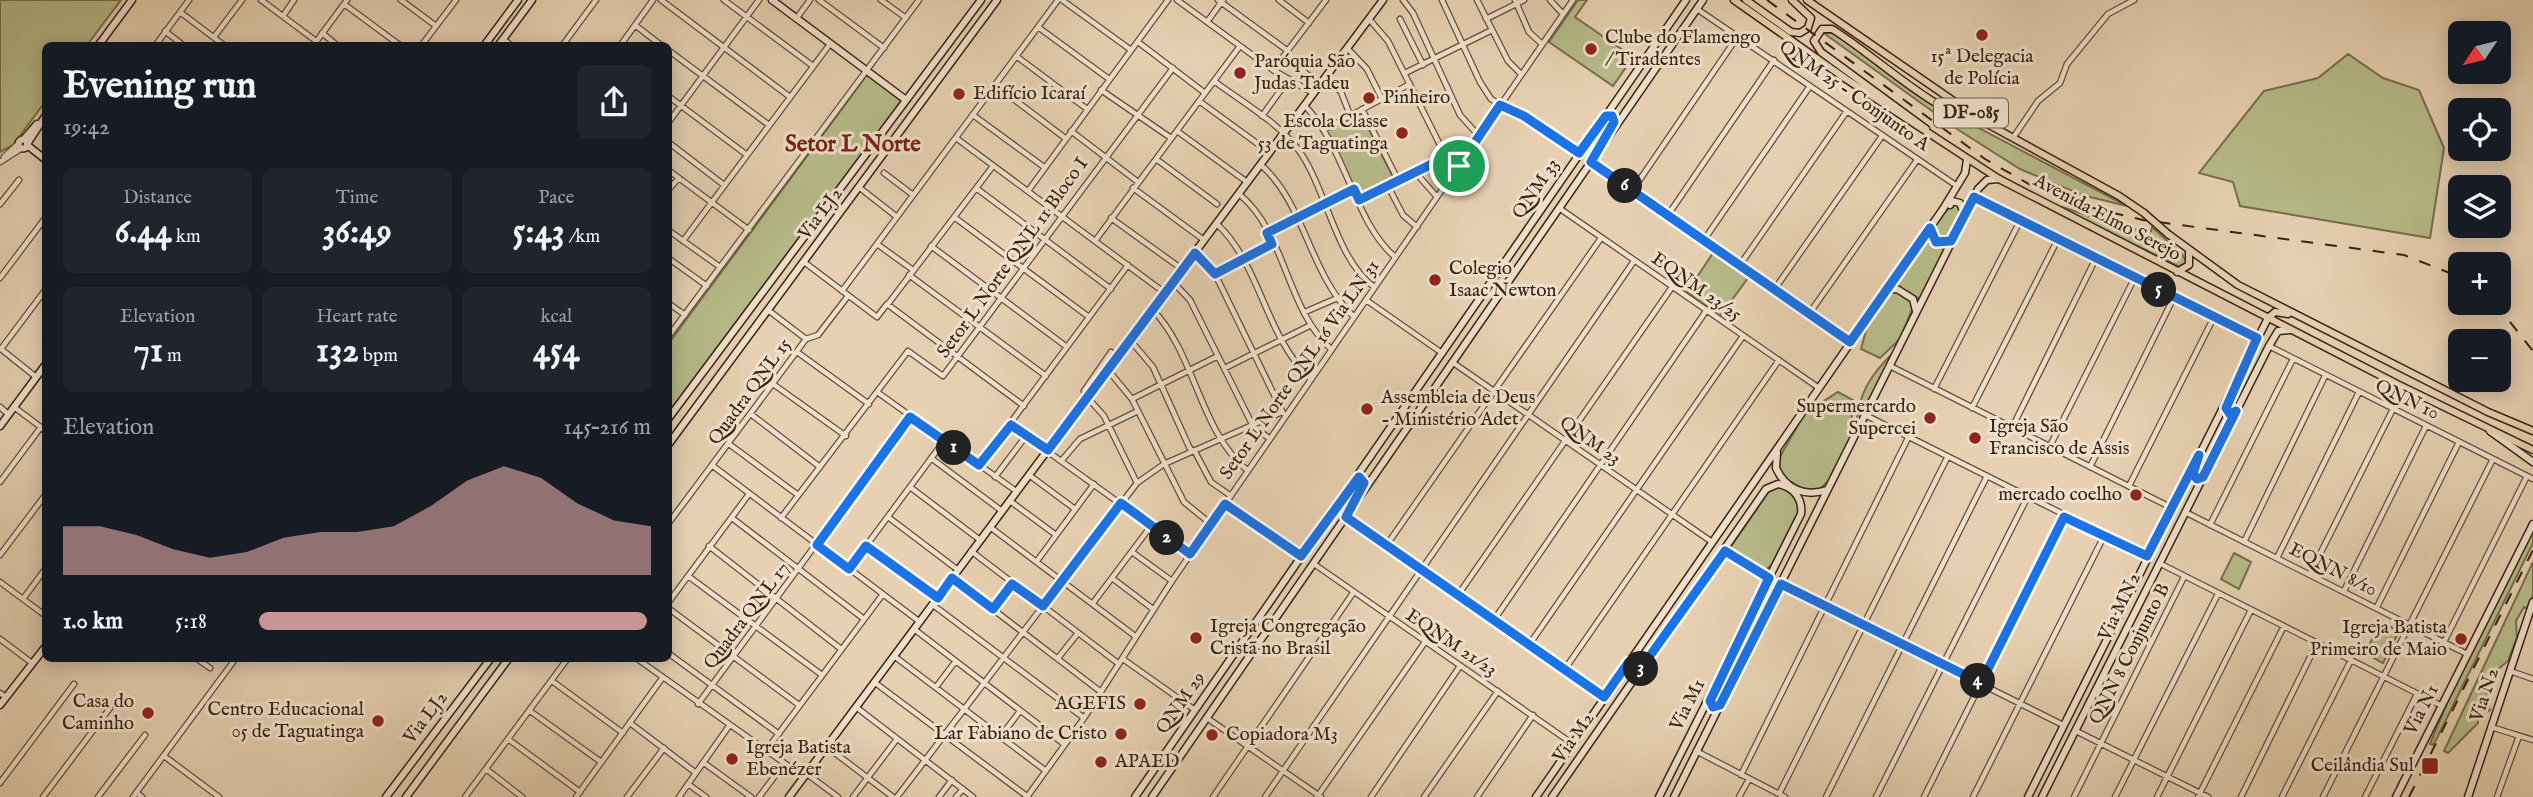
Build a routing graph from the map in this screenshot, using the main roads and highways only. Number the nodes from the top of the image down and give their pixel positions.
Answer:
1 (132, 0) edge
2 (518, 0) edge
3 (532, 0) edge
4 (772, 0) edge
5 (981, 0) edge
6 (997, 0) edge
7 (1383, 0) edge
8 (1703, 0) edge
9 (1734, 0) edge
10 (1746, 0) edge
11 (1792, 0) edge
12 (1807, 0) edge
13 (1684, 1) edge
14 (968, 18) junction
15 (962, 25) junction
16 (978, 25) junction
17 (972, 34) junction
18 (1674, 40) junction
19 (101, 42) edge
20 (487, 42) edge
21 (501, 42) edge
22 (1633, 75) junction
23 (906, 100) junction
24 (1624, 113) junction
25 (1606, 116) junction
26 (42, 120) edge
27 (1984, 122) junction
28 (1933, 138) junction
29 (1596, 154) junction
30 (42, 158) edge
31 (1967, 160) junction
32 (848, 178) junction
33 (1998, 179) junction
34 (860, 187) junction
35 (1943, 209) junction
36 (1539, 212) junction
37 (1964, 218) junction
38 (1930, 228) junction
39 (1953, 239) junction
40 (1530, 250) junction
41 (2189, 252) junction
42 (2177, 272) junction
43 (1886, 290) junction
44 (1916, 312) junction
45 (2296, 316) junction
46 (2268, 318) junction
47 (1464, 320) junction
48 (2290, 330) junction
49 (1461, 349) junction
50 (2246, 361) junction
51 (42, 369) edge
52 (2405, 371) junction
53 (1428, 372) junction
54 (2415, 376) junction
55 (695, 383) junction
56 (2397, 384) junction
57 (2409, 390) junction
58 (708, 392) junction
59 (1419, 409) junction
60 (2236, 411) junction
61 (672, 414) edge
62 (2216, 420) junction
63 (0, 426) edge
64 (2486, 428) junction
65 (2533, 431) edge
66 (672, 440) edge
67 (1779, 447) junction
68 (2533, 450) edge
69 (2199, 455) junction
70 (2533, 462) edge
71 (2208, 467) junction
72 (1356, 477) junction
73 (2203, 477) junction
74 (1790, 488) junction
75 (1827, 489) junction
76 (1743, 497) junction
77 (1754, 507) junction
78 (1346, 517) junction
79 (2533, 524) edge
80 (1296, 564) junction
81 (1287, 601) junction
82 (2533, 602) edge
83 (2106, 640) junction
84 (2118, 647) junction
85 (2101, 650) junction
86 (42, 651) edge
87 (1731, 652) junction
88 (1630, 660) junction
89 (488, 662) edge
90 (506, 662) edge
91 (1641, 668) junction
92 (1223, 669) junction
93 (3, 695) edge
94 (0, 705) edge
95 (1720, 705) junction
96 (2089, 706) junction
97 (1702, 712) junction
98 (1207, 717) junction
99 (1190, 718) junction
100 (433, 736) junction
101 (444, 745) junction
102 (424, 747) junction
103 (1182, 753) junction
104 (435, 758) junction
105 (1689, 765) junction
106 (1544, 785) junction
107 (1554, 794) edge
108 (386, 797) edge
109 (406, 797) edge
110 (789, 797) edge
111 (1135, 797) edge
112 (1152, 797) edge
113 (1536, 797) edge
114 (1659, 797) edge
115 (1674, 797) edge
116 (2028, 797) edge
117 (2042, 797) edge
118 (2396, 797) edge
119 (2468, 797) edge

1 - 19 main road
2 - 20 main road
3 - 21 main road
4 - 23 main road
5 - 14 main road, Via LJ2
6 - 16 main road, Via LJ2
7 - 110 main road
8 - 18 main road
9 - 28 main road, Avenida Elmo Serejo / DF-085
10 - 11 main road
12 - 27 main road, Avenida Elmo Serejo / DF-085
13 - 18 main road
13 - 22 main road, QNM 33
14 - 15 main road, Via LJ2
14 - 16 main road
15 - 17 main road
15 - 23 main road, Via LJ2
16 - 17 main road, Via LJ2
17 - 34 main road, Via LJ2
18 - 24 main road
22 - 24 main road
22 - 25 main road, QNM 33
23 - 32 main road, Via LJ2
24 - 29 main road
25 - 29 main road
25 - 36 main road, QNM 33
26 - 30 main road
27 - 28 main road
27 - 41 main road, Avenida Elmo Serejo / DF-085, bridge
28 - 31 main road, Avenida Elmo Serejo / DF-085
29 - 40 main road
31 - 33 main road, Avenida Elmo Serejo / DF-085
31 - 35 main road
32 - 34 main road
32 - 55 main road, Via LJ2
33 - 37 main road
33 - 42 main road, Avenida Elmo Serejo / DF-085
34 - 58 main road, Via LJ2
35 - 37 main road
35 - 38 main road
36 - 40 main road
36 - 47 main road, QNM 33
37 - 39 main road
38 - 39 main road
38 - 43 main road
39 - 44 main road
40 - 49 main road
41 - 42 main road
41 - 45 main road, Avenida Elmo Serejo / DF-085
42 - 46 main road, Avenida Elmo Serejo / DF-085
43 - 44 main road
43 - 67 main road, Via M2
44 - 75 main road, Via M1
45 - 46 main road
45 - 52 main road, Avenida Elmo Serejo / DF-085
46 - 48 main road, Avenida Elmo Serejo / DF-085
46 - 50 main road
47 - 49 main road
47 - 53 main road, QNM 33
48 - 56 main road, Avenida Elmo Serejo / DF-085
48 - 60 main road, Via MN2
49 - 59 main road
50 - 60 main road
50 - 62 main road
51 - 63 main road
52 - 54 main road, Avenida Elmo Serejo / DF-085
52 - 56 main road
53 - 59 main road
53 - 72 main road, QNM 29
54 - 57 main road
54 - 65 main road, Avenida Elmo Serejo / DF-085
55 - 58 main road
55 - 61 main road, Via LJ2
56 - 57 main road, Avenida Elmo Serejo / DF-085
57 - 64 main road, Avenida Elmo Serejo / DF-085
58 - 66 main road, Via LJ2
59 - 78 main road
60 - 71 main road, Via MN2
62 - 69 main road
62 - 71 main road
64 - 68 main road, Avenida Elmo Serejo / DF-085
64 - 70 main road, Avenida Elmo Serejo
67 - 74 main road
67 - 76 main road, Via M2
69 - 73 main road
69 - 83 main road
71 - 73 main road, Via MN2
72 - 78 main road
72 - 80 main road, QNM 29
73 - 84 main road, Via MN2
74 - 75 main road
74 - 77 main road, Via M2
74 - 87 main road, Via M1
75 - 95 main road, Via M1
76 - 77 main road
76 - 88 main road, Via M2
77 - 91 main road, Via M2
78 - 81 main road
79 - 118 main road, Via N1
80 - 81 main road
80 - 92 main road, QNM 29
81 - 98 main road
82 - 119 main road, Via N2
83 - 84 main road
83 - 85 main road
84 - 96 main road, Via MN2
85 - 96 main road
85 - 116 main road
86 - 93 main road
87 - 95 main road
87 - 97 main road, Via M1
88 - 91 main road
88 - 106 main road, Via M2
89 - 100 main road, Via LJ2
90 - 101 main road, Via LJ2
91 - 107 main road, Via M2
92 - 98 main road
92 - 99 main road, QNM 29
93 - 94 main road
95 - 105 main road, Via M1
96 - 117 main road, Via MN2
97 - 105 main road
97 - 114 main road, Via M1
98 - 103 main road
99 - 103 main road
99 - 111 main road, QNM 29
100 - 101 main road
100 - 102 main road, Via LJ2
101 - 104 main road, Via LJ2
102 - 104 main road
102 - 108 main road, Via LJ2
103 - 112 main road
104 - 109 main road, Via LJ2
105 - 115 main road, Via M1
106 - 107 main road
106 - 113 main road, Via M2

